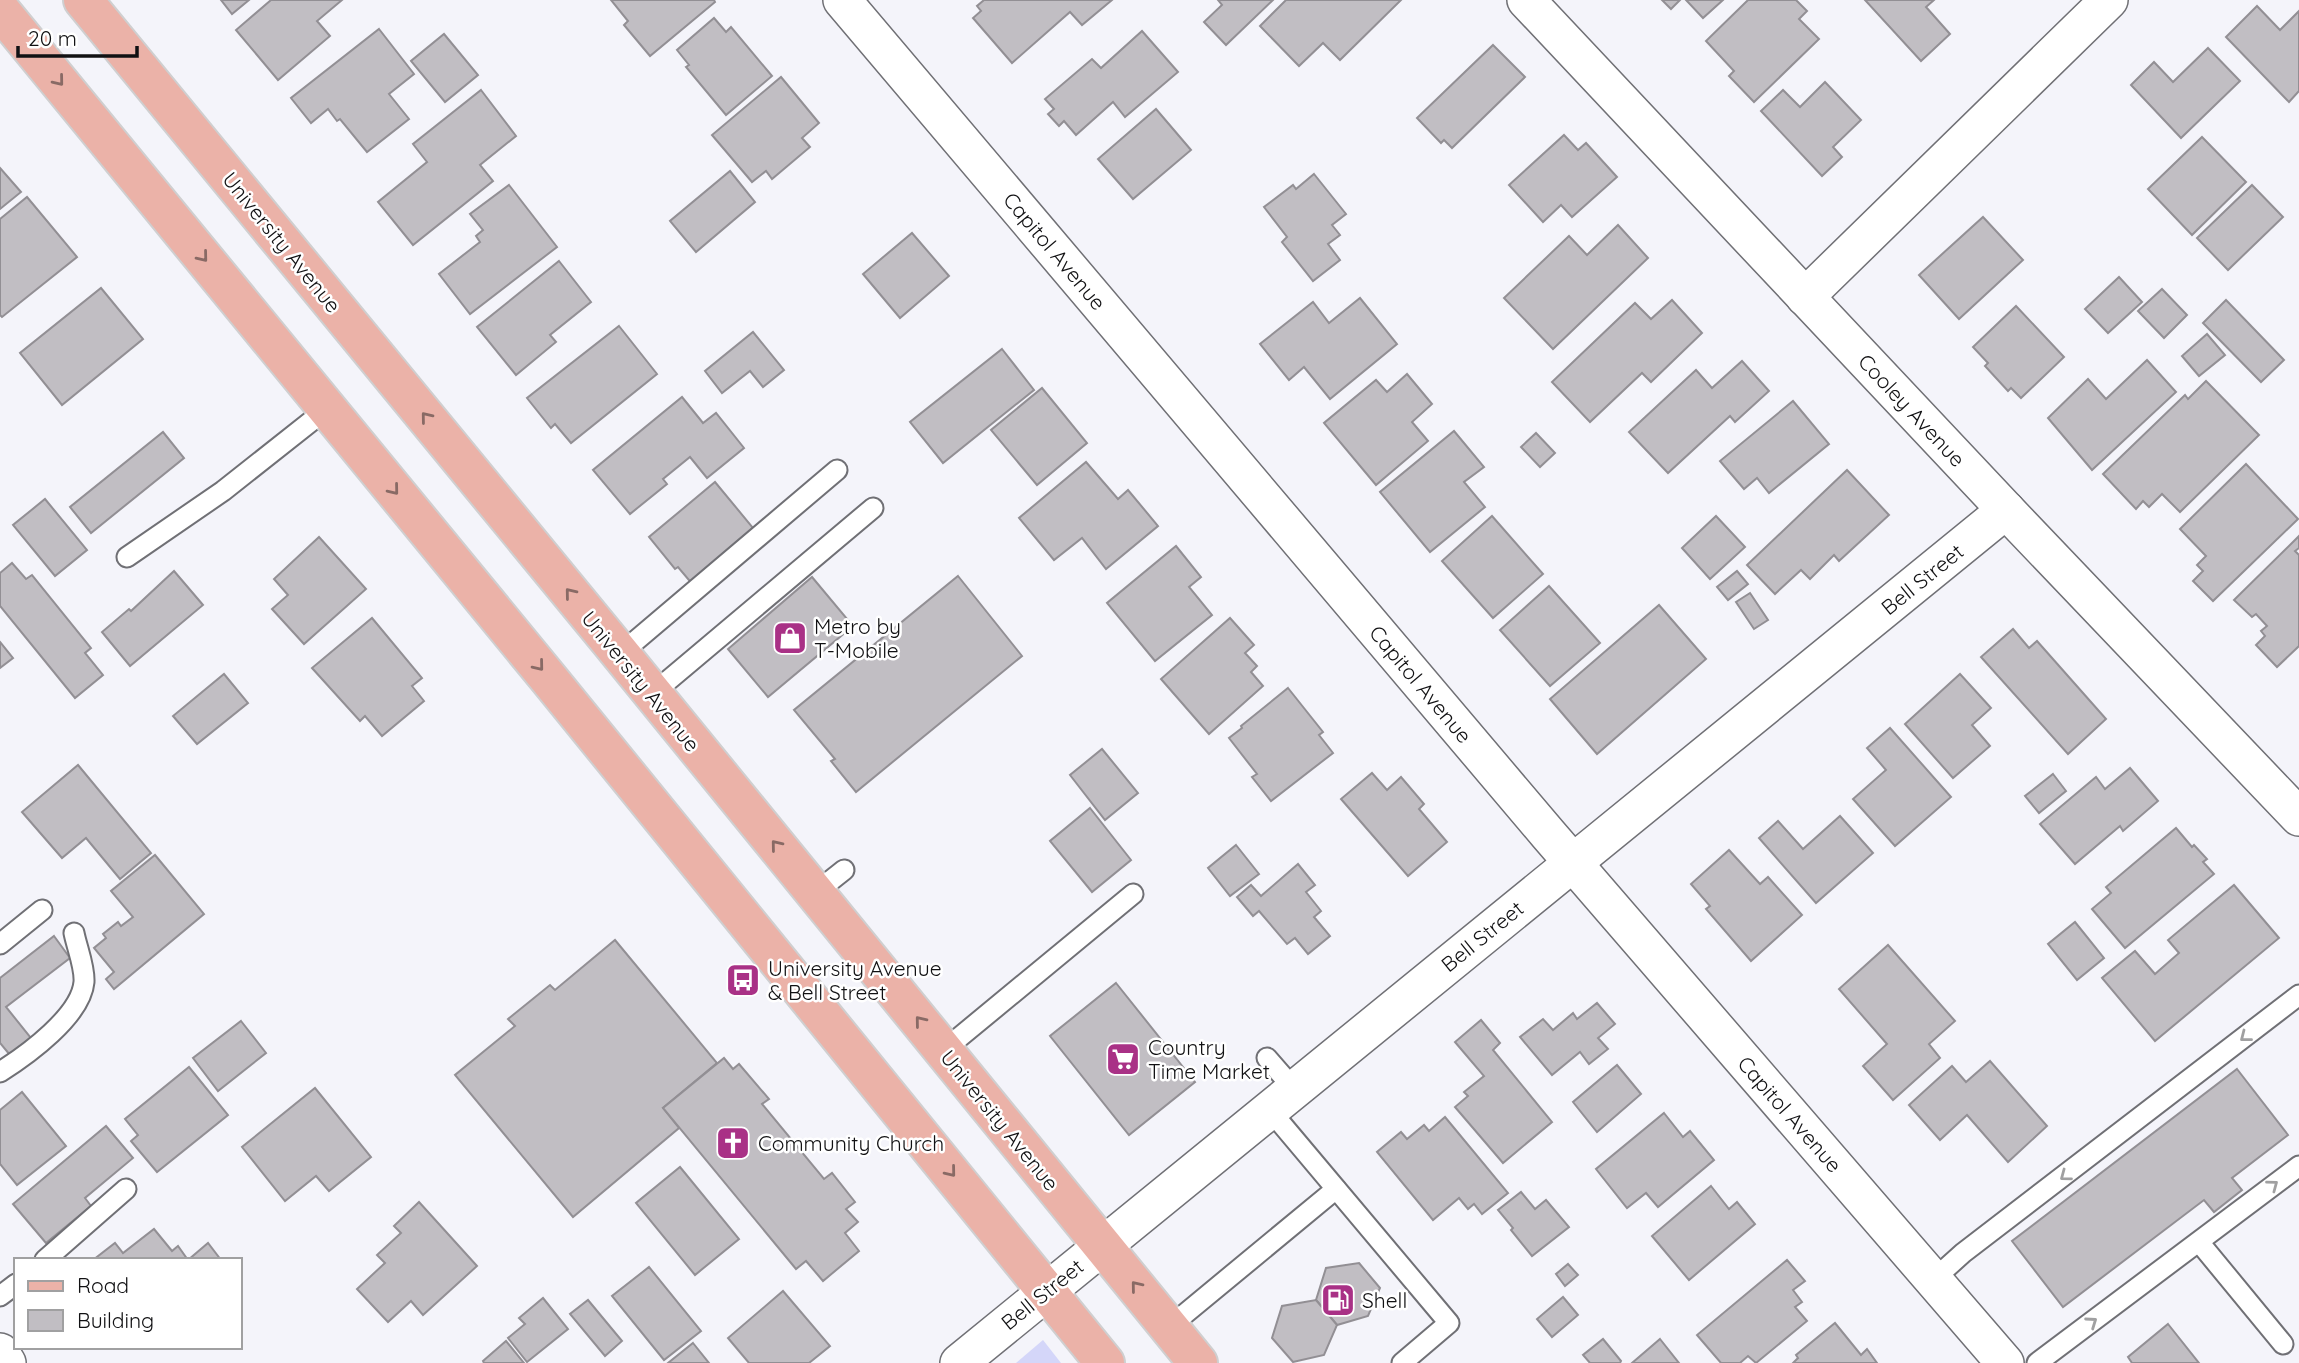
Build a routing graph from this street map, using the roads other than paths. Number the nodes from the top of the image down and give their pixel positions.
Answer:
1 (83, 0) edge
2 (842, 0) edge
3 (1526, 0) edge
4 (2109, 0) edge
5 (0, 10) edge
6 (1805, 297) junction
7 (328, 408) junction
8 (837, 470) dead end
9 (873, 508) dead end
10 (2006, 510) junction
11 (127, 557) dead end
12 (620, 654) junction
13 (652, 694) junction
14 (2299, 817) edge
15 (1574, 862) junction
16 (1133, 894) dead end
17 (42, 910) dead end
18 (74, 933) dead end
19 (0, 944) edge
20 (2299, 995) edge
21 (944, 1050) junction
22 (1267, 1058) dead end
23 (0, 1072) edge
24 (1282, 1099) junction
25 (2299, 1166) edge
26 (126, 1189) dead end
27 (1336, 1189) junction
28 (2199, 1242) junction
29 (1102, 1245) junction
30 (48, 1258) edge
31 (1933, 1280) junction
32 (1046, 1291) junction
33 (1169, 1328) junction
34 (2283, 1344) dead end
35 (0, 1352) edge
36 (7, 1363) edge
37 (959, 1363) edge
38 (1105, 1363) edge
39 (1198, 1363) edge
40 (1402, 1363) edge
41 (2005, 1363) edge
42 (2037, 1363) edge

12 -> 1 main road, University Avenue
2 - 15 street, Capitol Avenue
3 - 6 street, Cooley Avenue
4 - 6 street
5 -> 7 main road
6 - 10 street, Cooley Avenue
7 - 11 lane
7 -> 32 main road
8 - 12 lane
9 - 13 lane
10 - 14 street, Cooley Avenue
10 - 15 street, Bell Street
12 - 13 main road, University Avenue
21 -> 13 main road, University Avenue
15 - 24 street, Bell Street
15 - 31 street, Capitol Avenue
16 - 21 lane
17 - 19 lane
18 - 23 lane
20 -> 31 lane
21 - 29 main road, University Avenue
22 - 24 lane
24 - 27 lane
24 - 29 street, Bell Street
28 -> 25 lane
26 - 30 lane
27 - 33 lane
27 - 40 lane
28 - 34 lane
42 -> 28 lane
29 - 32 street, Bell Street
33 -> 29 main road, University Avenue
31 - 41 street, Capitol Avenue
32 - 37 street, Bell Street
32 - 38 main road
33 - 39 main road, University Avenue
35 - 36 street

